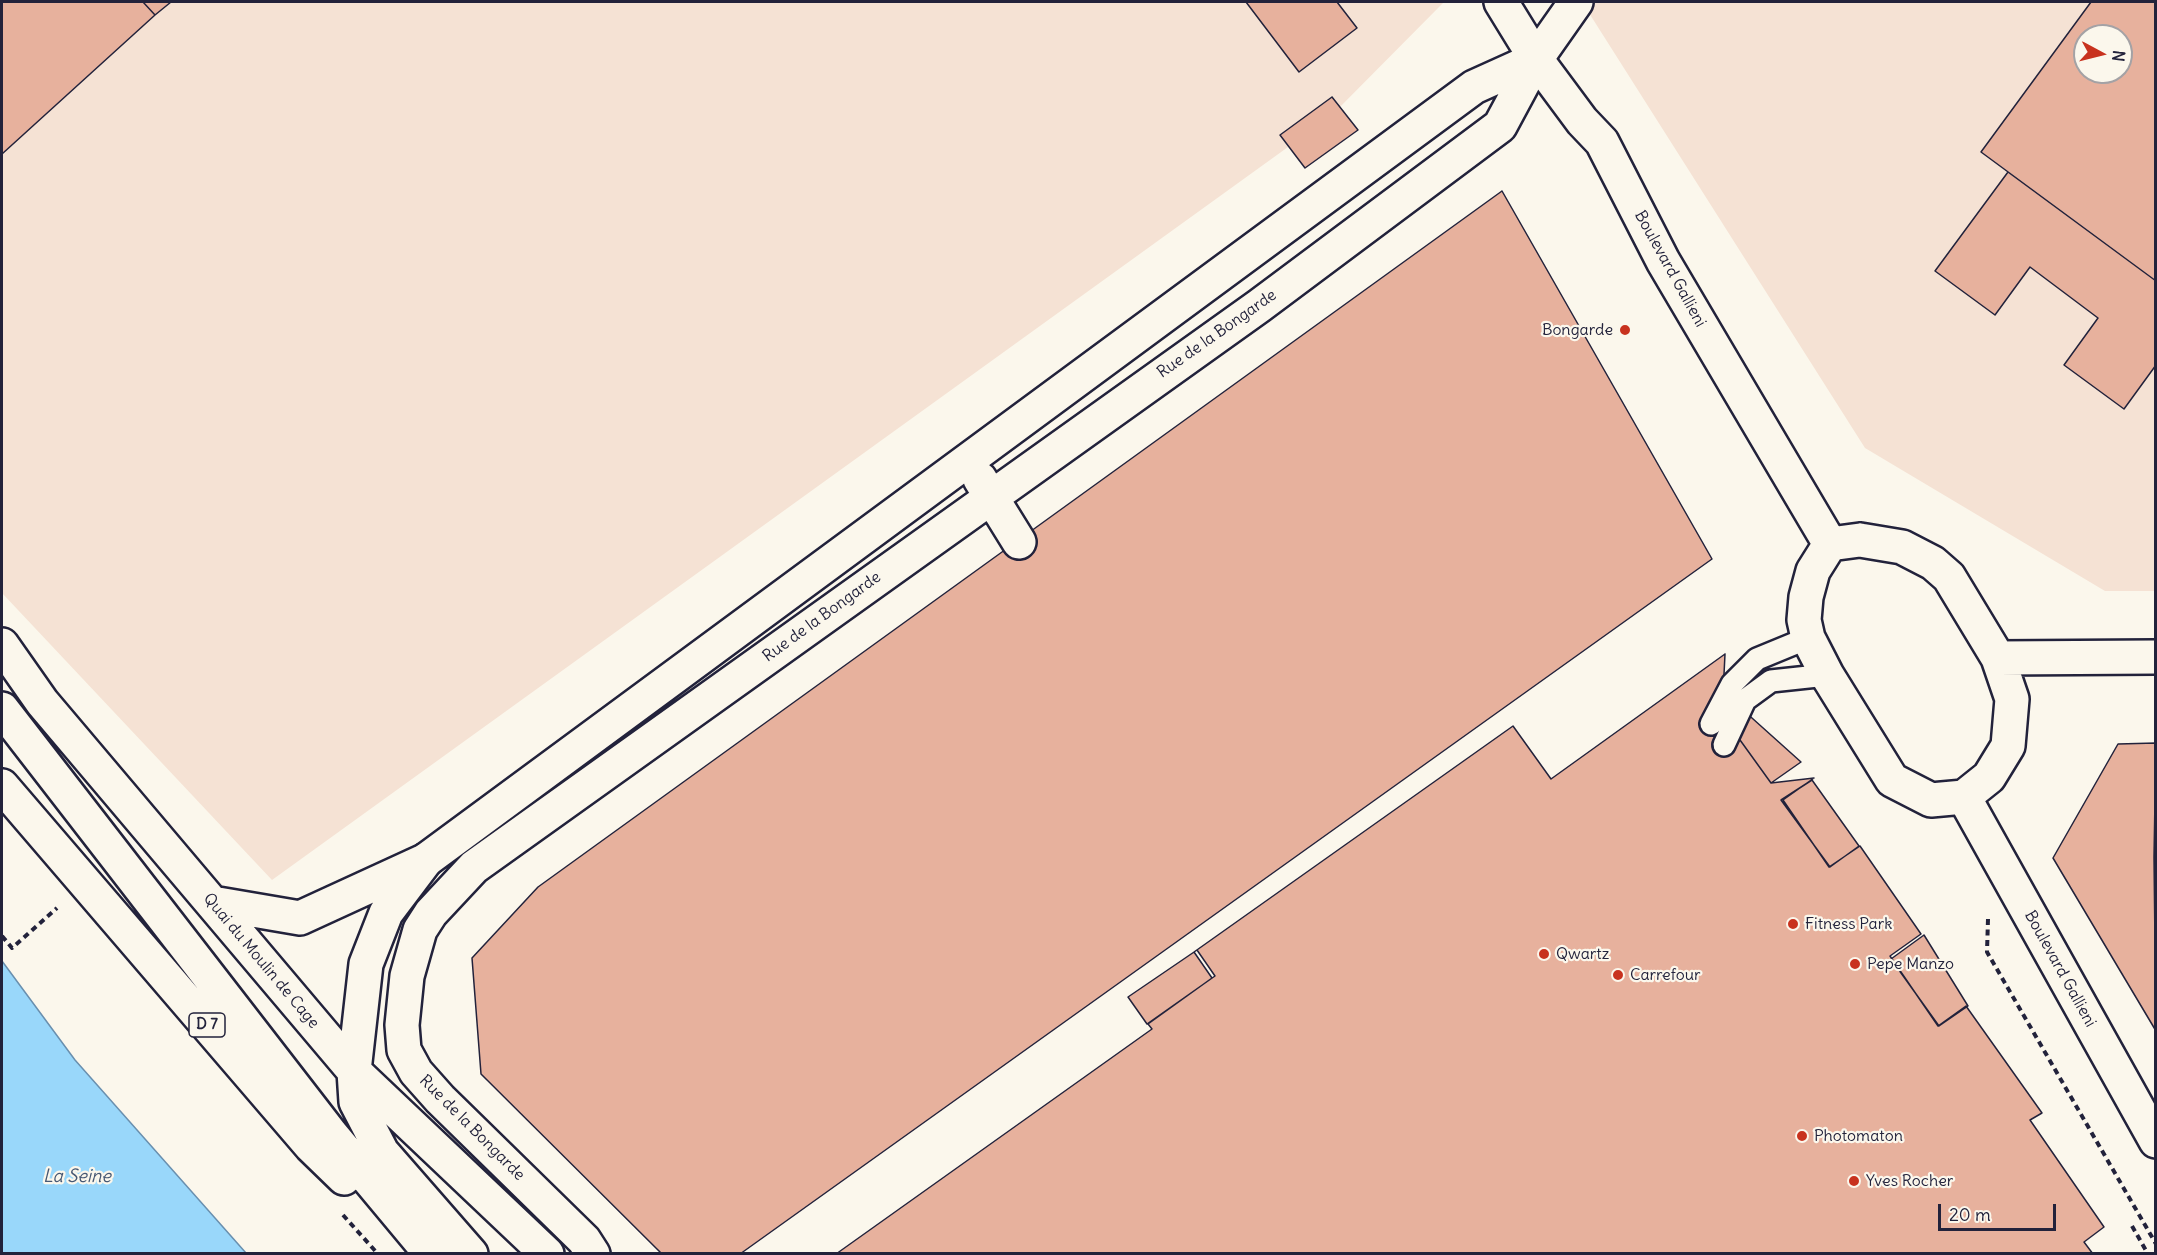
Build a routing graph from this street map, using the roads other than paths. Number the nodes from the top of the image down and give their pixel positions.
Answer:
1 (1501, 2) edge
2 (1576, 2) edge
3 (1536, 59) junction
4 (970, 458) junction
5 (990, 497) junction
6 (1019, 542) dead end
7 (1830, 544) junction
8 (1808, 638) junction
9 (2, 645) edge
10 (2156, 657) edge
11 (1998, 658) junction
12 (2, 659) edge
13 (1827, 675) junction
14 (42, 702) junction
15 (2, 709) edge
16 (1711, 724) dead end
17 (1725, 745) dead end
18 (2, 786) edge
19 (1964, 797) junction
20 (426, 860) junction
21 (212, 903) junction
22 (354, 1071) junction
23 (2156, 1141) edge
24 (422, 1254) edge
25 (432, 1254) edge
26 (471, 1254) edge
27 (547, 1254) edge
28 (593, 1254) edge

1 - 3 main road, Boulevard Gallieni
2 - 3 main road, Rue de la Bongarde
3 - 4 main road
3 - 5 main road, Rue de la Bongarde
3 - 7 main road, Boulevard Gallieni
4 - 5 main road
4 - 20 main road
5 - 6 main road
5 - 28 main road, Rue de la Bongarde
7 - 8 main road
7 - 11 main road
8 - 13 main road
8 - 16 lane
9 - 14 main road, Quai du Moulin de Cage
10 - 11 main road
11 - 19 main road
12 - 14 main road
13 - 17 lane
13 - 19 main road
14 - 21 main road, Quai du Moulin de Cage
15 - 25 main road
18 - 24 main road, D 7
19 - 23 main road, Boulevard Gallieni
20 - 21 main road
20 - 22 main road
21 - 22 main road, Quai du Moulin de Cage
22 - 26 main road
22 - 27 main road, Quai du Moulin de Cage

